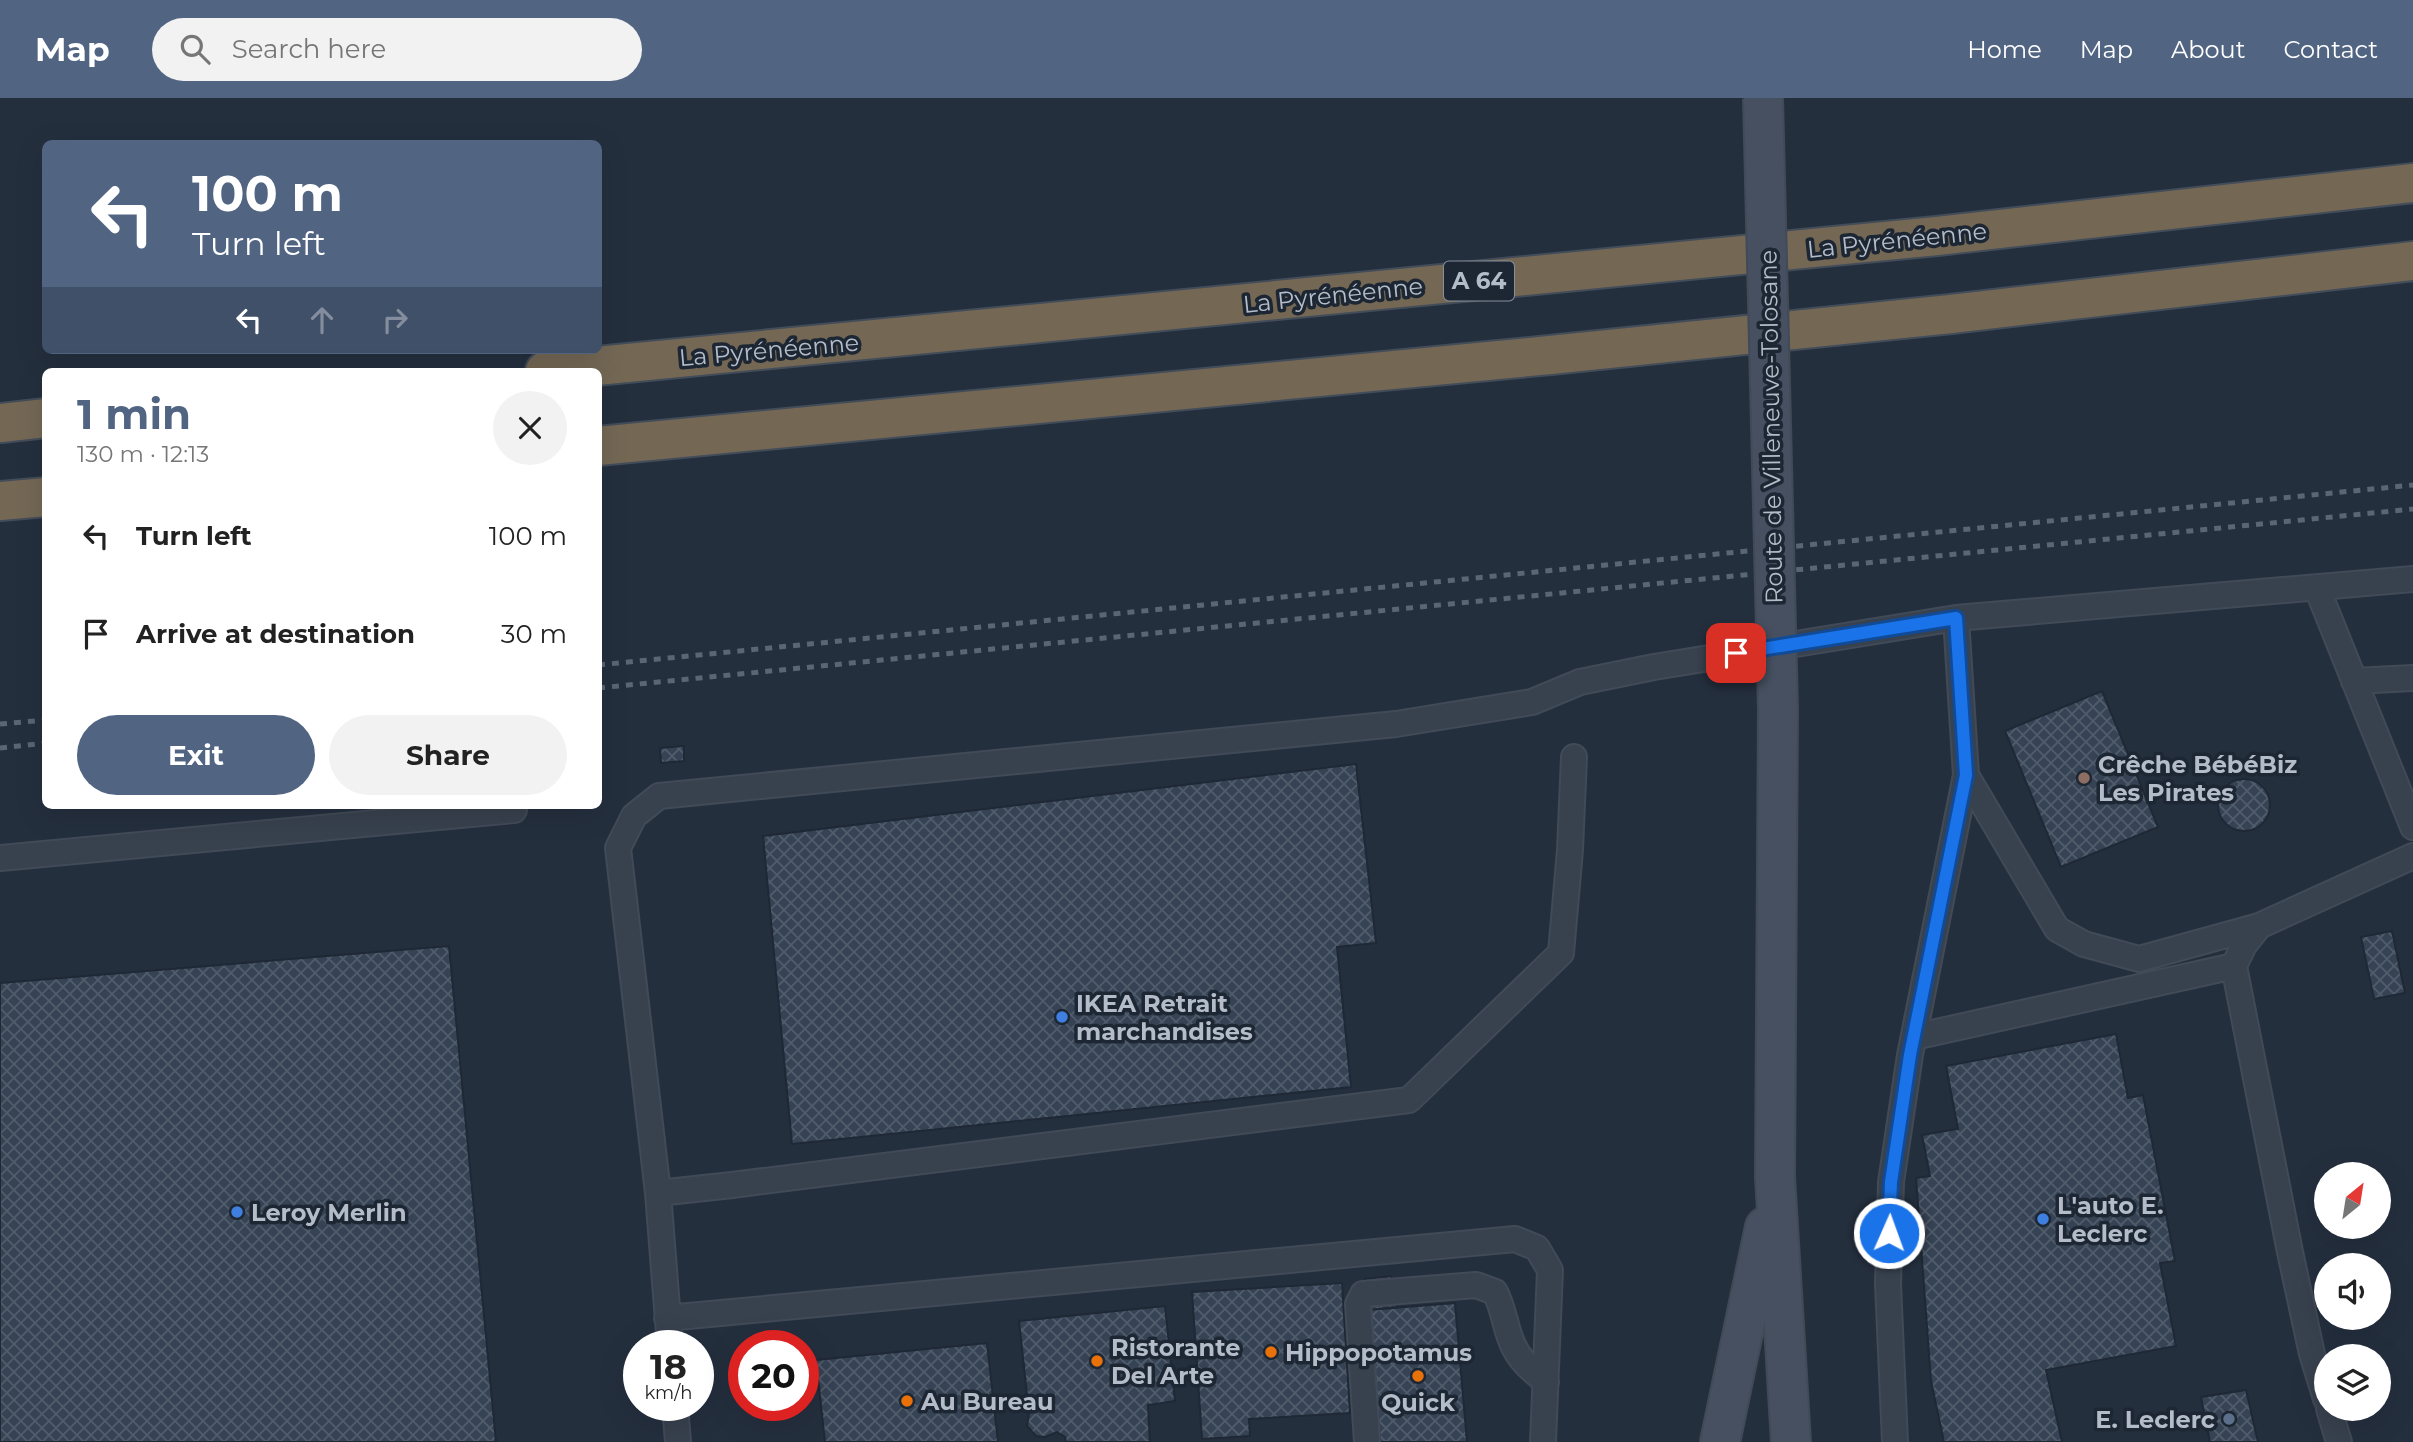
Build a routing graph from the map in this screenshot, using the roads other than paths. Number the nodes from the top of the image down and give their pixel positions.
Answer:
1 (1763, 98) edge
2 (2413, 183) edge
3 (2413, 261) edge
4 (576, 368) edge
5 (42, 418) edge
6 (0, 422) edge
7 (602, 446) edge
8 (42, 497) edge
9 (0, 501) edge
10 (2413, 579) edge
11 (2317, 589) junction
12 (1956, 618) junction
13 (2413, 678) edge
14 (2354, 681) junction
15 (1574, 757) dead end
16 (1966, 775) junction
17 (514, 810) dead end
18 (2413, 827) edge
19 (2413, 856) edge
20 (0, 858) edge
21 (2259, 926) junction
22 (2234, 966) junction
23 (1914, 1037) junction
24 (1775, 1177) junction
25 (658, 1193) junction
26 (667, 1318) junction
27 (668, 1330) edge
28 (2314, 1360) edge
29 (1546, 1382) junction
30 (676, 1421) edge
31 (2333, 1421) edge
32 (678, 1442) edge
33 (1367, 1442) edge
34 (1544, 1442) edge
35 (1720, 1442) edge
36 (1791, 1442) edge
37 (1895, 1442) edge
38 (2339, 1442) edge

1 - 24 street, Route de Villeneuve-Tolosane, bridge
2 - 4 highway, La Pyrénéenne / A 64
3 - 7 highway
5 - 6 highway
8 - 9 highway
10 - 11 lane
11 - 12 lane
11 - 14 lane
12 - 16 lane
12 - 25 lane
13 - 14 lane
14 - 18 lane
15 - 25 lane
16 - 21 lane
16 - 23 lane
17 - 20 lane
19 - 21 lane
21 - 22 lane
22 - 23 lane
22 - 28 lane
23 - 37 lane
24 - 35 street, Route de Villeneuve-Tolosane
24 - 36 street, Route de Villeneuve-Tolosane
25 - 26 lane
26 - 27 lane
26 - 29 lane
29 - 33 lane
29 - 34 lane
30 - 32 lane
31 - 38 lane

